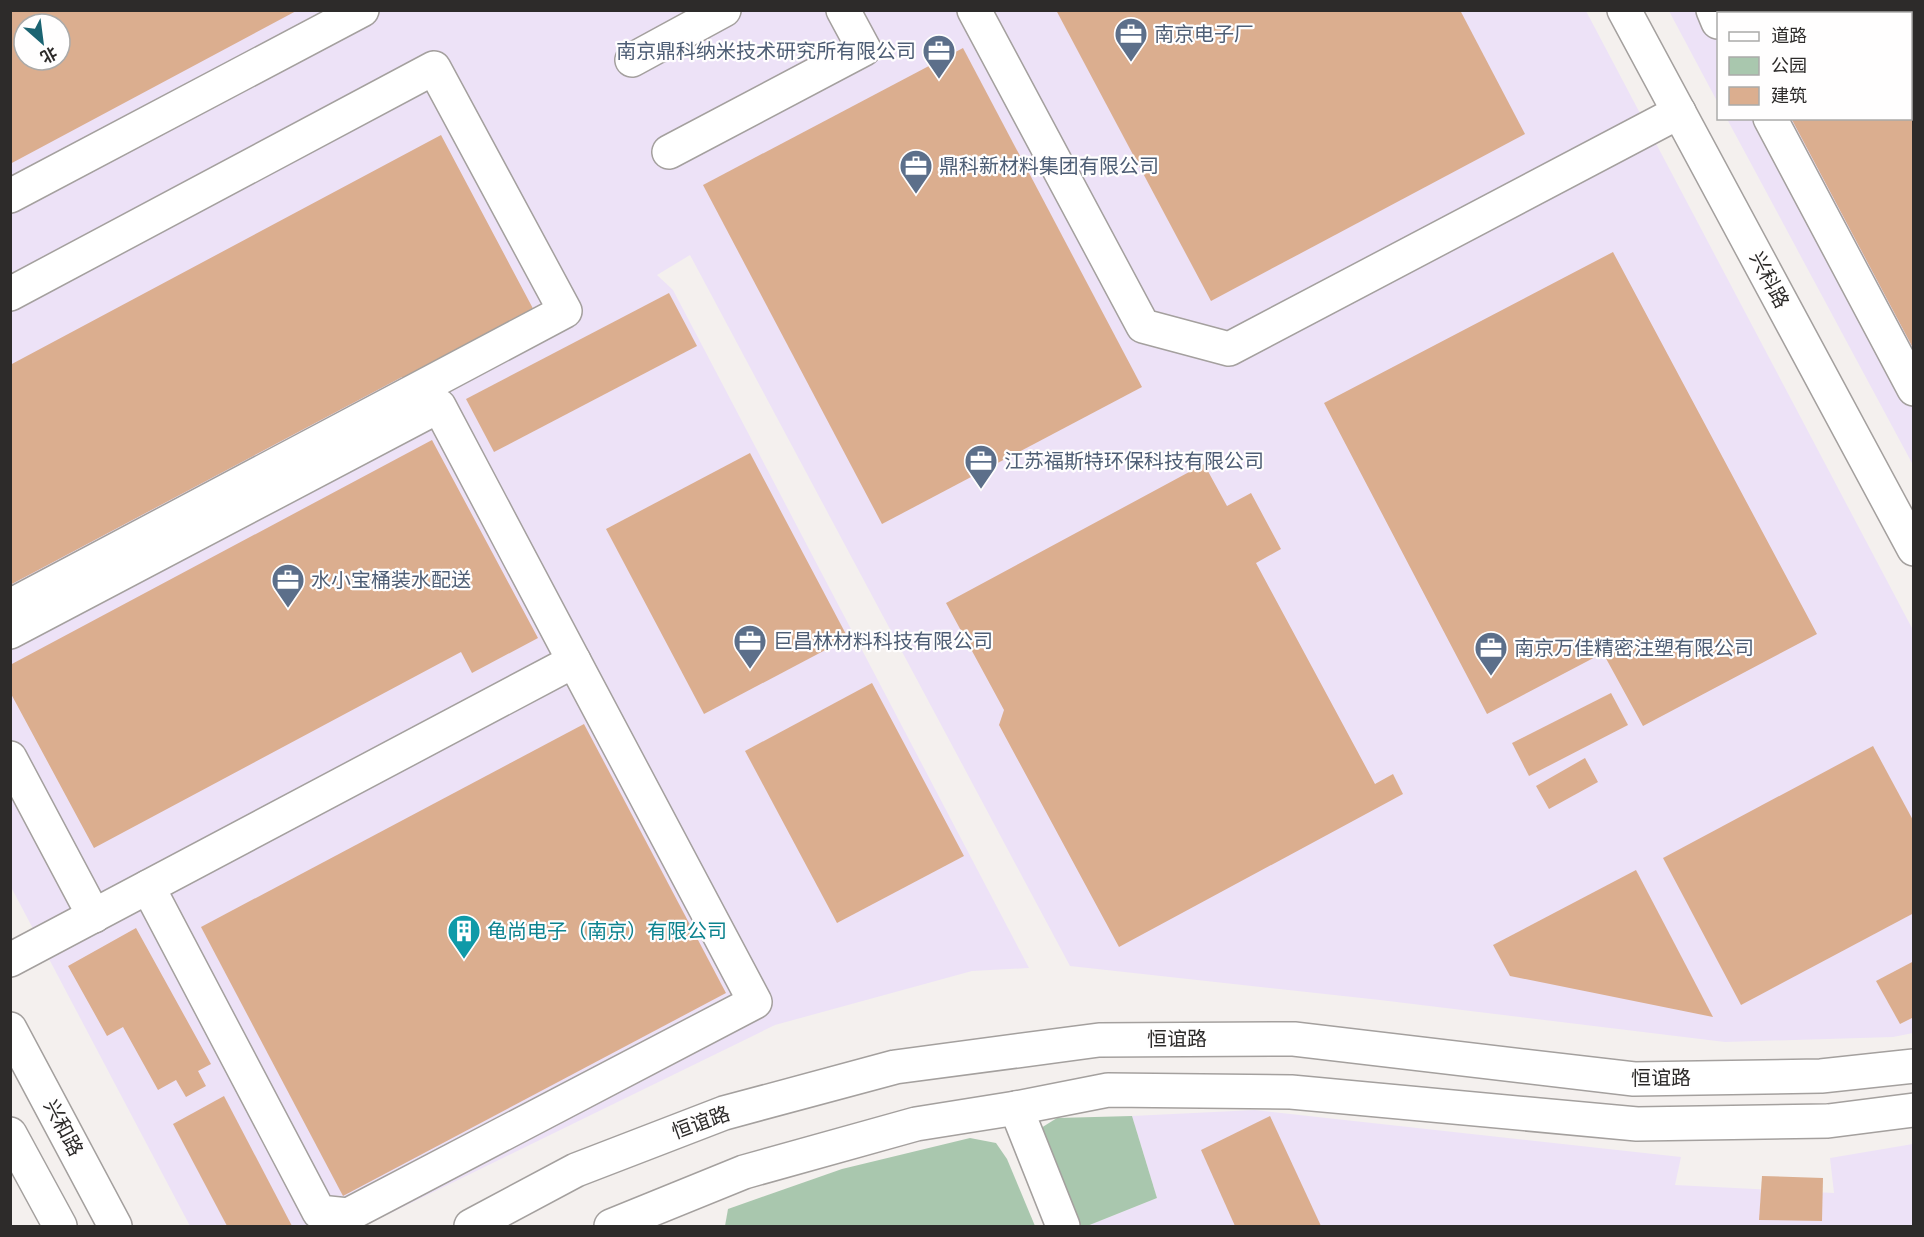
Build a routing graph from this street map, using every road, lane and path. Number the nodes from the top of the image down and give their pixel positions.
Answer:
1 (362, 10) edge
2 (724, 10) edge
3 (843, 10) edge
4 (974, 10) edge
5 (1624, 10) edge
6 (632, 60) dead end
7 (1679, 112) junction
8 (1771, 120) edge
9 (669, 152) dead end
10 (10, 196) edge
11 (10, 294) edge
12 (1914, 389) edge
13 (1914, 549) edge
14 (10, 606) edge
15 (10, 632) edge
16 (574, 661) junction
17 (10, 758) edge
18 (148, 887) junction
19 (94, 916) junction
20 (10, 960) edge
21 (10, 1029) edge
22 (1914, 1066) edge
23 (1016, 1108) junction
24 (1914, 1110) edge
25 (10, 1134) edge
26 (645, 1220) edge
27 (60, 1227) edge
28 (115, 1227) edge
29 (471, 1227) edge
30 (611, 1227) edge
31 (1063, 1227) edge

1 - 10 main road
2 - 6 main road
3 - 9 main road
4 - 7 main road
5 - 7 main road, 兴科路
7 - 13 main road, 兴科路
8 - 12 main road
11 - 14 main road
15 - 16 main road
16 - 18 main road
16 - 18 main road
17 - 19 main road
18 - 19 main road
19 - 20 main road
21 - 28 main road, 兴和路
22 - 29 main road, 恒谊路
23 - 24 main road
23 - 26 main road
23 - 31 main road
25 - 27 main road
26 - 30 main road

